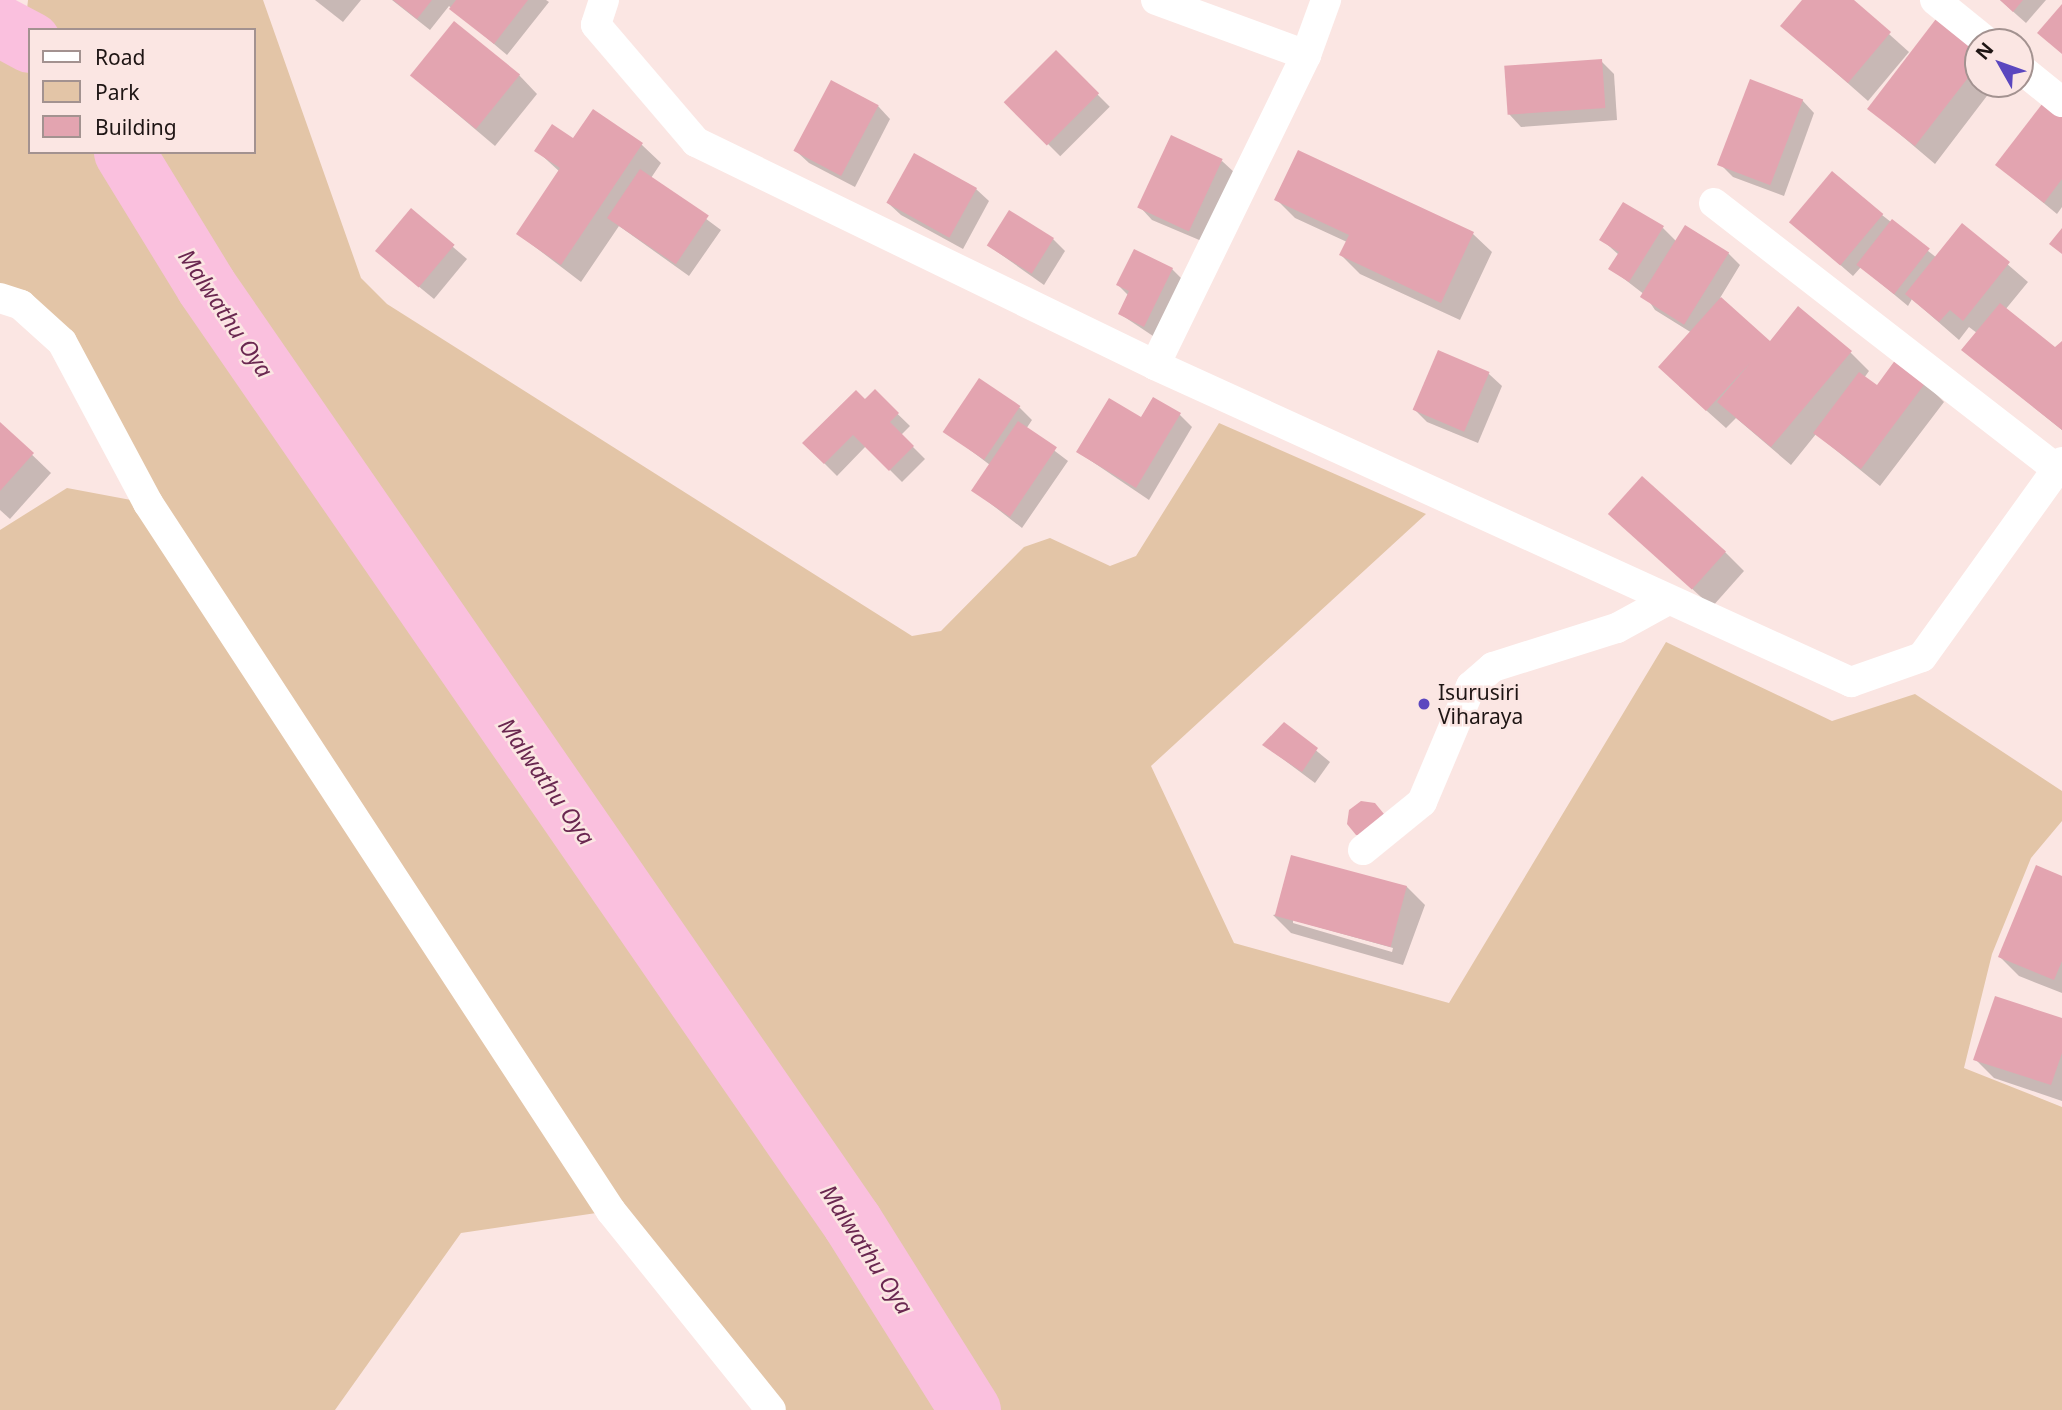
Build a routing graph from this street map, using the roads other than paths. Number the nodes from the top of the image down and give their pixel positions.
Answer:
1 (604, 0) edge
2 (1156, 0) edge
3 (1326, 0) edge
4 (1936, 0) edge
5 (1970, 28) edge
6 (1306, 55) junction
7 (2034, 79) edge
8 (2062, 102) edge
9 (1714, 203) dead end
10 (0, 298) edge
11 (1155, 365) junction
12 (2060, 468) edge
13 (1668, 600) junction
14 (1363, 850) dead end
15 (771, 1410) edge

1 - 11 street
2 - 6 street
3 - 6 street
4 - 5 street
6 - 11 street
7 - 8 street
9 - 12 street
10 - 15 street
11 - 13 street
12 - 13 street
13 - 14 street

